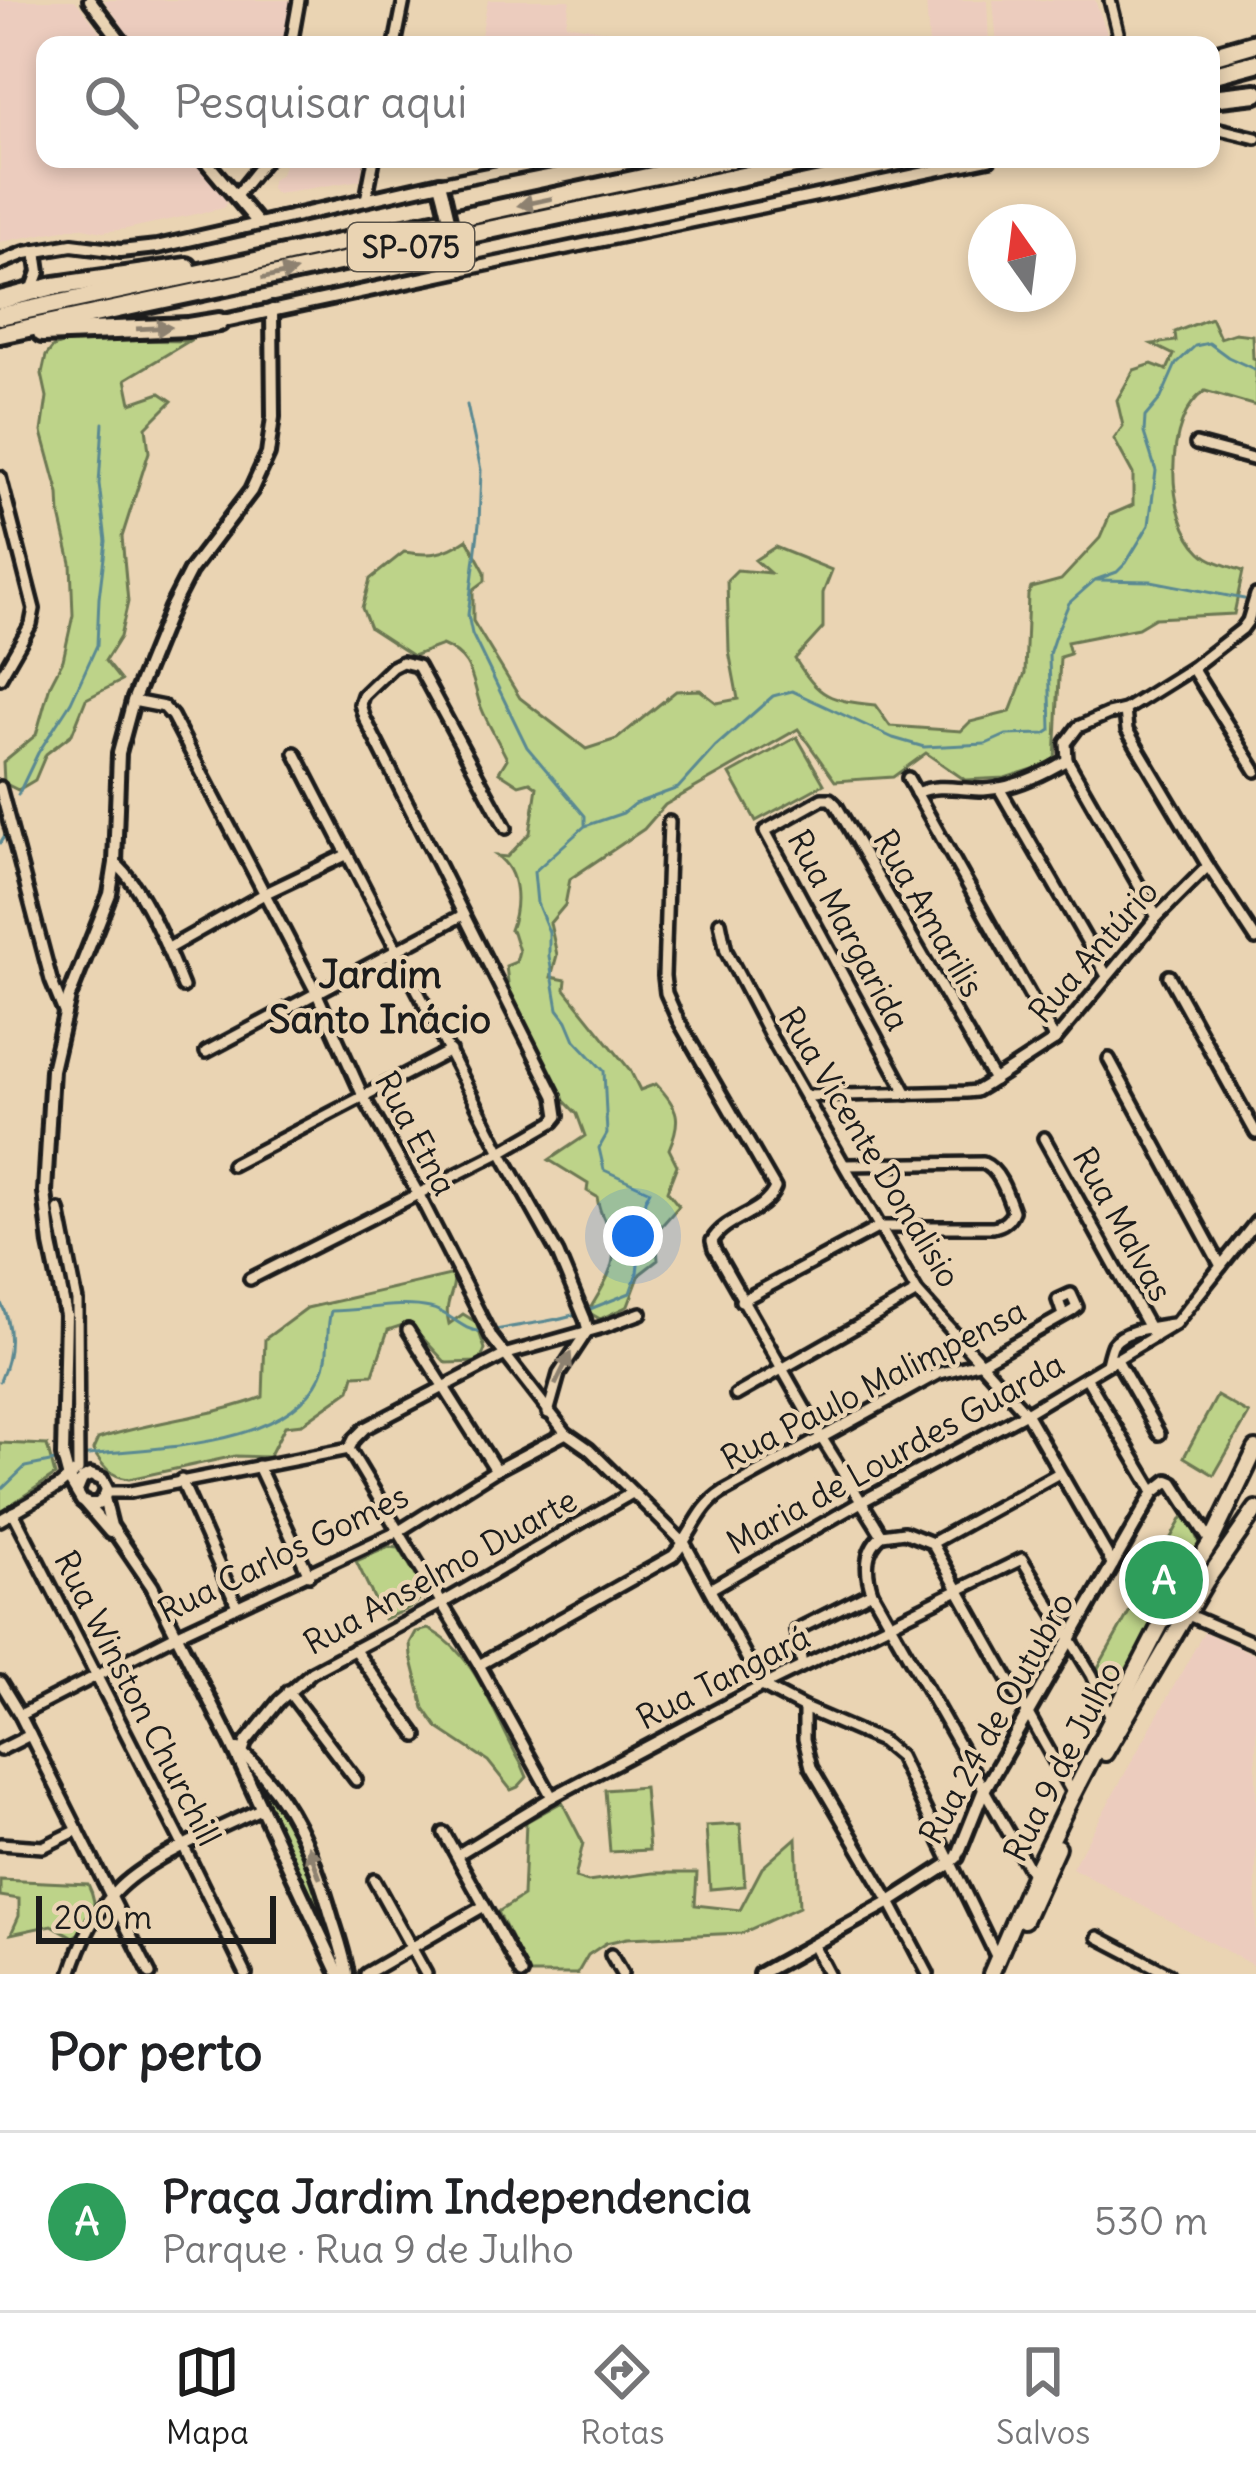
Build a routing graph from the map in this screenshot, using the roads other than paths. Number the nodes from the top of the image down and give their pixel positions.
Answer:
1 (90, 0) edge
2 (299, 0) edge
3 (404, 0) edge
4 (1110, 0) edge
5 (117, 36) edge
6 (293, 36) edge
7 (397, 36) edge
8 (1117, 36) edge
9 (1256, 43) edge
10 (1220, 53) edge
11 (1256, 64) edge
12 (1220, 73) edge
13 (1256, 93) edge
14 (1220, 97) edge
15 (1220, 129) edge
16 (1256, 138) edge
17 (212, 168) edge
18 (259, 168) edge
19 (372, 168) edge
20 (516, 168) edge
21 (690, 168) edge
22 (781, 168) edge
23 (948, 168) edge
24 (440, 183) junction
25 (236, 196) junction
26 (366, 200) junction
27 (258, 223) junction
28 (36, 251) junction
29 (271, 259) junction
30 (0, 263) edge
31 (462, 271) junction
32 (39, 272) junction
33 (54, 286) junction
34 (217, 288) junction
35 (32, 291) junction
36 (0, 300) edge
37 (272, 310) junction
38 (219, 322) junction
39 (2, 328) edge
40 (1196, 444) dead end
41 (1256, 460) edge
42 (0, 476) edge
43 (1256, 595) edge
44 (1192, 668) junction
45 (0, 678) edge
46 (133, 701) junction
47 (1125, 710) junction
48 (295, 753) dead end
49 (1066, 760) junction
50 (1256, 771) edge
51 (908, 778) dead end
52 (0, 787) edge
53 (999, 788) junction
54 (916, 793) junction
55 (803, 809) joint
56 (669, 822) dead end
57 (506, 828) dead end
58 (346, 854) junction
59 (115, 863) junction
60 (1208, 866) junction
61 (266, 893) junction
62 (463, 915) junction
63 (1157, 916) junction
64 (721, 922) dead end
65 (1256, 939) edge
66 (167, 949) junction
67 (398, 952) junction
68 (1107, 976) junction
69 (1168, 976) dead end
70 (183, 987) dead end
71 (317, 994) junction
72 (64, 1013) junction
73 (1055, 1040) junction
74 (206, 1052) dead end
75 (450, 1052) junction
76 (1109, 1059) dead end
77 (994, 1080) junction
78 (907, 1094) junction
79 (363, 1096) junction
80 (805, 1096) junction
81 (1256, 1133) edge
82 (1044, 1138) dead end
83 (501, 1152) junction
84 (232, 1165) dead end
85 (846, 1165) junction
86 (418, 1193) junction
87 (59, 1210) dead end
88 (1256, 1222) edge
89 (879, 1228) junction
90 (1220, 1267) junction
91 (250, 1279) dead end
92 (917, 1292) junction
93 (741, 1300) junction
94 (641, 1313) dead end
95 (1063, 1315) dead end
96 (584, 1319) junction
97 (408, 1330) dead end
98 (1152, 1332) junction
99 (507, 1354) junction
100 (1112, 1361) junction
101 (982, 1362) junction
102 (782, 1370) junction
103 (1086, 1377) junction
104 (443, 1386) junction
105 (736, 1395) dead end
106 (548, 1413) junction
107 (1026, 1413) junction
108 (566, 1433) junction
109 (1159, 1434) dead end
110 (76, 1436) junction
111 (821, 1437) junction
112 (1256, 1449) edge
113 (350, 1450) junction
114 (70, 1465) junction
115 (258, 1466) junction
116 (496, 1470) junction
117 (1251, 1471) edge
118 (1059, 1473) junction
119 (181, 1480) junction
120 (1236, 1490) junction
121 (76, 1491) junction
122 (1154, 1492) junction
123 (632, 1493) junction
124 (106, 1495) junction
125 (860, 1502) junction
126 (85, 1503) junction
127 (13, 1512) junction
128 (1254, 1516) edge
129 (0, 1520) edge
130 (399, 1531) junction
131 (882, 1535) junction
132 (1211, 1541) junction
133 (121, 1542) junction
134 (932, 1543) junction
135 (685, 1544) junction
136 (1113, 1565) junction
137 (1197, 1565) junction
138 (309, 1575) junction
139 (710, 1589) junction
140 (959, 1589) junction
141 (872, 1592) junction
142 (442, 1603) junction
143 (237, 1606) junction
144 (1186, 1614) junction
145 (888, 1623) junction
146 (176, 1635) junction
147 (1070, 1639) junction
148 (1256, 1644) edge
149 (354, 1648) junction
150 (479, 1665) junction
151 (802, 1665) junction
152 (95, 1676) junction
153 (0, 1682) edge
154 (762, 1686) junction
155 (288, 1691) junction
156 (804, 1708) junction
157 (1121, 1713) junction
158 (1026, 1714) junction
159 (20, 1715) junction
160 (30, 1735) junction
161 (417, 1736) dead end
162 (0, 1750) edge
163 (241, 1757) junction
164 (356, 1780) dead end
165 (983, 1792) junction
166 (1073, 1794) junction
167 (552, 1797) junction
168 (262, 1808) junction
169 (78, 1830) junction
170 (444, 1833) dead end
171 (0, 1844) edge
172 (184, 1847) junction
173 (457, 1856) junction
174 (949, 1864) junction
175 (1033, 1876) junction
176 (374, 1880) dead end
177 (111, 1896) junction
178 (890, 1902) junction
179 (484, 1906) junction
180 (1098, 1936) dead end
181 (813, 1945) junction
182 (411, 1947) junction
183 (611, 1955) dead end
184 (1000, 1965) edge
185 (71, 1974) edge
186 (150, 1974) edge
187 (246, 1974) edge
188 (343, 1974) edge
189 (366, 1974) edge
190 (426, 1974) edge
191 (522, 1974) edge
192 (622, 1974) edge
193 (760, 1974) edge
194 (828, 1974) edge
195 (928, 1974) edge
196 (1169, 1974) edge

1 - 5 street
2 - 6 street
3 - 7 street
4 - 8 street
9 - 10 highway
11 - 12 highway
13 - 14 highway
15 - 16 street
17 - 25 street
18 - 25 street
19 - 26 street
20 - 24 street
21 -> 29 highway, SP-075
34 -> 22 highway, SP-075
23 - 31 street
24 - 26 street
24 - 31 street, bridge
25 - 27 street
26 - 27 street
27 - 28 street
28 - 30 street
28 - 32 street
29 - 33 highway
29 - 39 highway, SP-075
31 - 37 street
32 - 33 street
32 - 35 street
33 - 35 highway
34 - 38 highway
34 - 39 highway, SP-075
35 - 36 highway
37 - 38 street
37 - 46 street
39 -> 38 highway
40 - 41 street
42 - 45 street
43 - 44 street
44 - 47 street
44 - 50 street
46 - 59 street
46 - 61 street, Rua Etna
47 - 49 street
47 - 60 street
48 - 58 street
49 - 53 street
49 - 63 street
51 - 54 street
52 - 72 street
53 - 54 street
53 - 68 street
54 - 73 street
55 - 77 street, Rua Amarilis
55 - 78 street, Rua Margarida
56 - 93 street
57 - 62 street
58 - 61 street
58 - 67 street
59 - 66 street
59 - 72 street
60 - 63 street, Rua Antúrio
60 - 65 street
61 - 66 street
61 - 71 street, Rua Etna
62 - 67 street
62 - 83 street
63 - 68 street, Rua Antúrio
64 - 80 street, Rua Vicente Donalisio
66 - 70 street
67 - 71 street
67 - 75 street
68 - 73 street, Rua Antúrio
69 - 81 street
71 - 74 street
71 - 79 street, Rua Etna
72 - 114 street
73 - 77 street, Rua Antúrio
75 - 79 street
75 - 83 street
76 - 90 street
77 - 78 street, Rua Antúrio
78 - 80 street, Rua Antúrio
79 - 84 street
79 - 86 street, Rua Etna
80 - 85 street, Rua Vicente Donalisio
82 - 98 street, Rua Malvas
83 - 86 street
83 - 96 street
85 - 89 street, Rua Vicente Donalisio
85 - 89 street
86 - 91 street
86 - 99 street, Rua Etna
87 - 110 street
88 - 90 street
89 - 92 street, Rua Vicente Donalisio
89 - 93 street
90 - 98 street
92 - 101 street, Rua Vicente Donalisio
92 - 102 street
93 - 102 street
94 - 96 street
95 - 101 street, Rua Paulo Malimpensa
96 - 99 street
106 -> 96 street
97 - 104 street
98 - 100 street, Maria de Lourdes Guarda
99 - 104 street
99 - 106 street, Rua Etna
100 - 103 street, Maria de Lourdes Guarda
100 - 109 street
101 - 107 street, Rua Vicente Donalisio
101 - 111 street, Rua Paulo Malimpensa
102 - 105 street
102 - 111 street
103 - 107 street, Maria de Lourdes Guarda
103 - 122 street
104 - 113 street
104 - 116 street
106 - 108 street, Rua Etna
107 - 118 street, Rua Vicente Donalisio
107 - 125 street, Maria de Lourdes Guarda
108 - 116 street, Rua Carlos Gomes
108 - 123 street, Rua Etna
110 - 114 street
110 - 114 street
111 - 125 street
111 - 135 street, Rua Paulo Malimpensa
112 - 117 main road, Rua 9 de Julho
113 - 115 street
113 - 130 street
114 - 121 street
114 - 121 street
114 - 124 street
114 - 127 street
115 - 119 street
115 - 138 street
116 - 130 street, Rua Carlos Gomes
117 - 120 main road, Rua 9 de Julho
118 - 134 street
118 - 136 street, Rua Vicente Donalisio
119 - 124 street
119 - 143 street
120 - 128 main road
120 - 132 main road, Rua 9 de Julho
121 - 126 street
122 - 132 street
122 - 136 street, Rua 24 de Outubro
123 - 135 street, Rua Etna
123 - 142 street, Rua Anselmo Duarte
124 - 126 street
124 - 133 street
125 - 131 street
125 - 139 street, Maria de Lourdes Guarda
126 - 133 street
127 - 129 street
127 - 152 street, Rua Winston Churchill
128 - 144 main road, Rua 9 de Julho
130 - 138 street, Rua Carlos Gomes
130 - 142 street
131 - 134 street
131 - 141 street
132 - 137 main road, Rua 9 de Julho
133 - 146 street
134 - 140 street
135 - 139 street, Rua Etna
135 - 150 street, Rua Paulo Malimpensa
136 - 147 street, Rua 24 de Outubro
137 - 144 main road
137 - 157 main road, Rua 9 de Julho
138 - 143 street, Rua Carlos Gomes
139 - 154 street, Rua Etna
140 - 145 street, Rua Tangará
140 - 147 street, Rua Tangará
140 - 158 street
141 - 145 street
141 - 151 street
142 - 149 street, Rua Anselmo Duarte
142 - 150 street
143 - 146 street, Rua Carlos Gomes
144 - 148 street
144 - 157 main road, Rua 9 de Julho
145 - 151 street, Rua Tangará
145 - 165 street
146 - 152 street, Rua Carlos Gomes
146 - 163 street
147 - 157 street
147 - 158 street, Rua 24 de Outubro
149 - 155 street, Rua Anselmo Duarte
149 - 161 street
150 - 167 street
151 - 154 street, Rua Tangará
152 - 159 street, Rua Carlos Gomes
152 - 172 street, Rua Winston Churchill
153 - 159 street
154 - 156 street
154 - 167 street, Rua Tangará
155 - 163 street, Rua Anselmo Duarte
155 - 164 street
156 - 174 street
156 - 178 street
157 - 166 main road, Rua 9 de Julho
157 - 184 main road, Rua 9 de Julho
158 - 165 street, Rua 24 de Outubro
158 - 166 street
159 - 160 street
160 - 162 street
160 - 169 street
163 - 168 street
188 -> 163 street
165 - 174 street, Rua 24 de Outubro
165 - 175 street
166 - 175 main road, Rua 9 de Julho
167 - 173 street, Rua Tangará
168 - 172 street
168 - 188 street
169 - 171 street
169 - 177 street
170 - 173 street
172 - 177 street
172 - 187 street, Rua Winston Churchill
173 - 179 street
174 - 178 street, Rua 24 de Outubro
174 - 184 street
175 - 184 main road, Rua 9 de Julho
176 - 182 street
177 - 185 street
177 - 186 street
178 - 181 street, Rua 24 de Outubro
178 - 195 street
179 - 182 street
179 - 191 street
180 - 196 street
181 - 193 street, Rua 24 de Outubro
181 - 194 street
182 - 189 street
182 - 190 street
183 - 192 street

